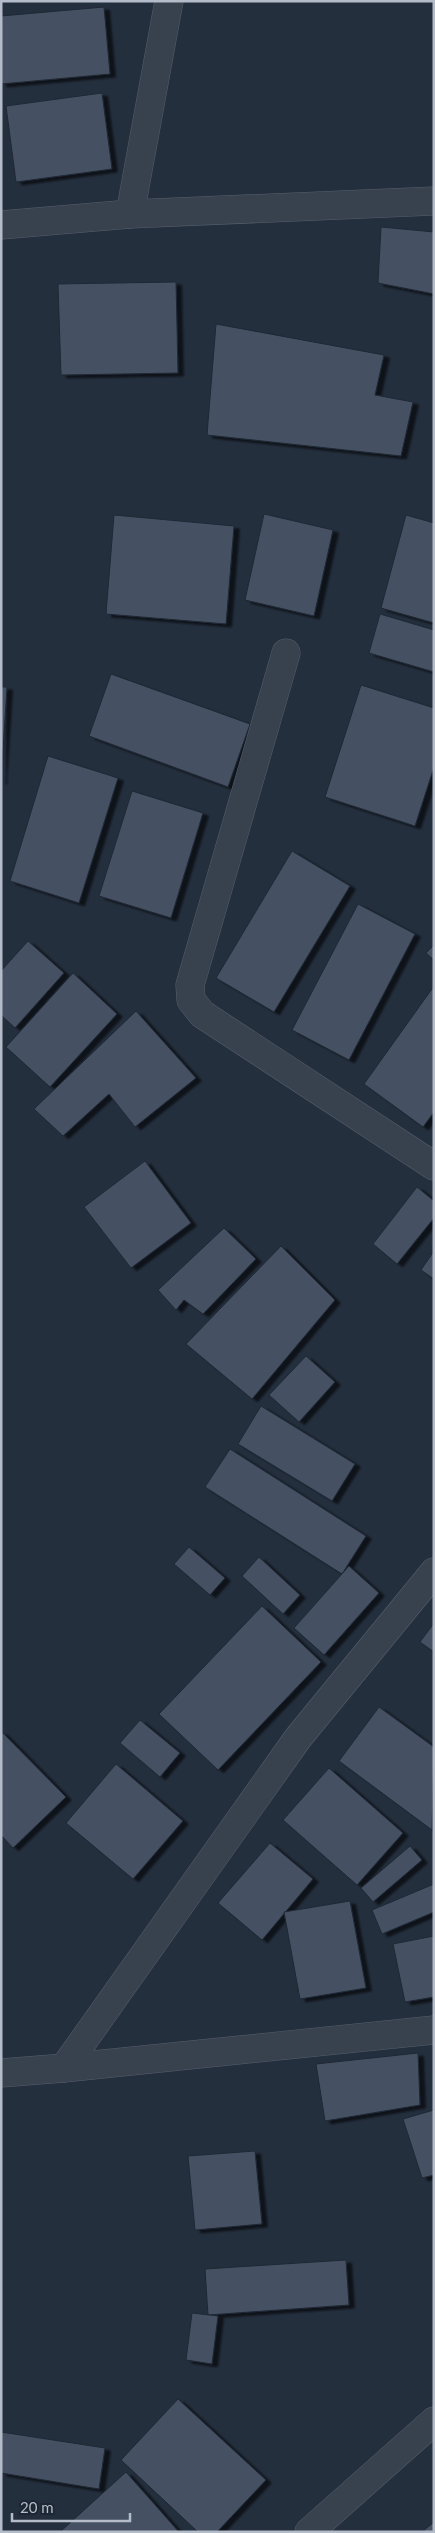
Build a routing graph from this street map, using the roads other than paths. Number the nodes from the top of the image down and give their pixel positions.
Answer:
1 (169, 1) edge
2 (434, 201) edge
3 (130, 214) junction
4 (1, 226) edge
5 (286, 653) dead end
6 (434, 1166) edge
7 (434, 1572) edge
8 (434, 2030) edge
9 (64, 2068) junction
10 (1, 2072) edge
11 (434, 2422) edge
12 (309, 2532) edge

1 - 3 street
2 - 3 street
3 - 4 street
5 - 6 street
7 - 9 street
8 - 9 street
9 - 10 street
11 - 12 street

